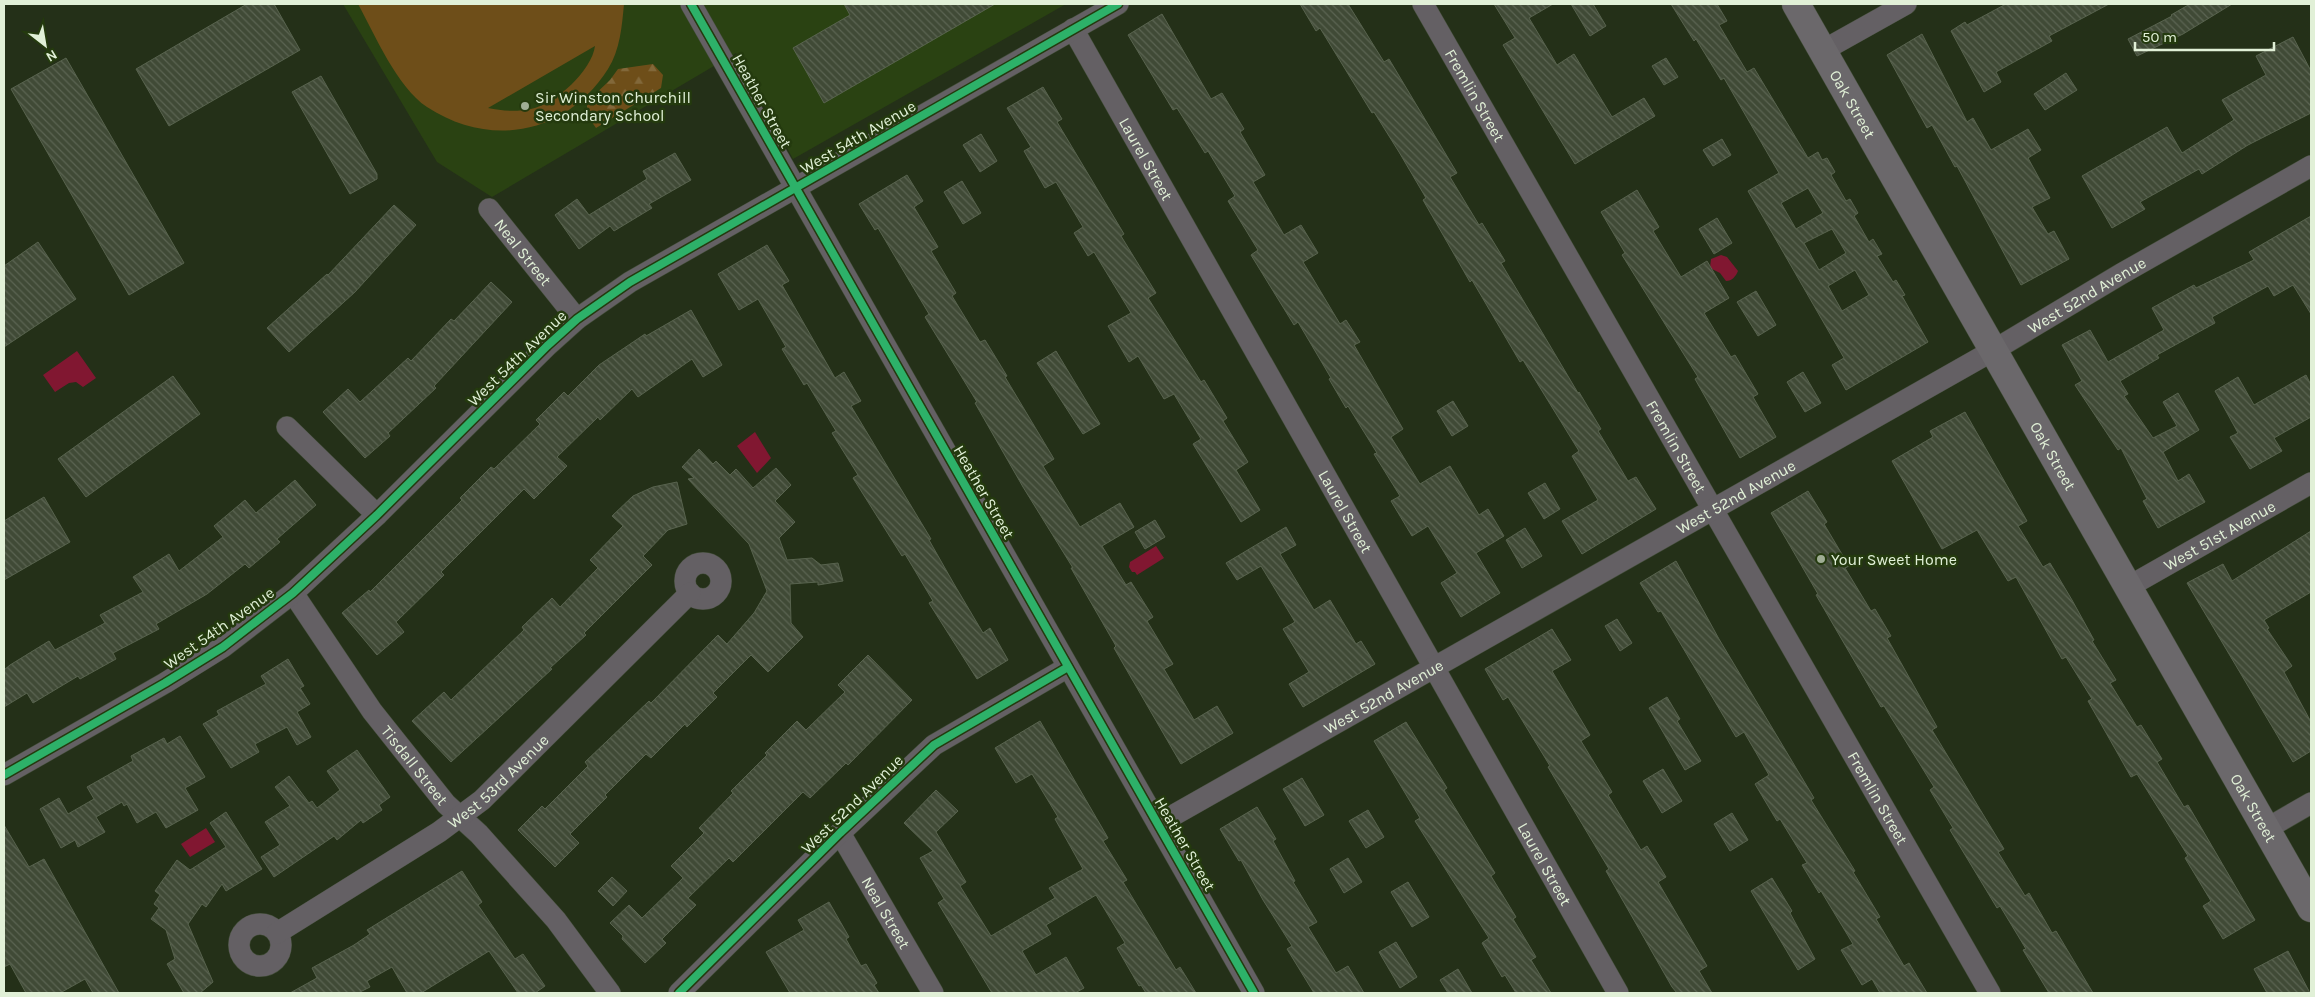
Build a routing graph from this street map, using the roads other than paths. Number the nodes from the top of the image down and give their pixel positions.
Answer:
1 (691, 4) edge
2 (1118, 4) edge
3 (1424, 4) edge
4 (1796, 4) edge
5 (1906, 4) edge
6 (1073, 30) junction
7 (1822, 51) junction
8 (2311, 166) edge
9 (795, 189) junction
10 (489, 209) dead end
11 (577, 319) junction
12 (1994, 350) junction
13 (287, 427) dead end
14 (2311, 483) edge
15 (1712, 509) junction
16 (377, 515) junction
17 (2128, 587) junction
18 (293, 593) junction
19 (690, 593) dead end
20 (1068, 667) junction
21 (1433, 667) junction
22 (4, 775) edge
23 (2311, 802) edge
24 (460, 817) junction
25 (1158, 824) junction
26 (2266, 829) junction
27 (840, 833) junction
28 (2311, 908) edge
29 (277, 933) dead end
30 (610, 993) edge
31 (679, 993) edge
32 (933, 993) edge
33 (1254, 993) edge
34 (1618, 993) edge
35 (1990, 993) edge

1 - 9 street, Heather Street
2 - 6 street, West 54th Avenue
3 - 15 street, Fremlin Street
4 - 7 main road, Oak Street
5 - 7 street
6 - 9 street, West 54th Avenue
6 - 21 street, Laurel Street
7 - 12 main road, Oak Street
8 - 12 street, West 52nd Avenue
9 - 11 street, West 54th Avenue
9 - 20 street, Heather Street
10 - 11 street, Neal Street
11 - 16 street, West 54th Avenue
12 - 15 street, West 52nd Avenue
12 - 17 main road, Oak Street
13 - 16 street
14 - 17 street, West 51st Avenue
15 - 21 street, West 52nd Avenue
15 - 35 street, Fremlin Street
16 - 18 street, West 54th Avenue
17 - 26 main road, Oak Street
18 - 22 street, West 54th Avenue
18 - 24 street, Tisdall Street
19 - 24 street, West 53rd Avenue
20 - 25 street, Heather Street
20 - 27 street, West 52nd Avenue
21 - 25 street, West 52nd Avenue
21 - 34 street, Laurel Street
23 - 26 street
24 - 29 street, West 53rd Avenue
24 - 30 street, Tisdall Street
25 - 33 street, Heather Street
26 - 28 main road, Oak Street
27 - 31 street, West 52nd Avenue
27 - 32 street, Neal Street

